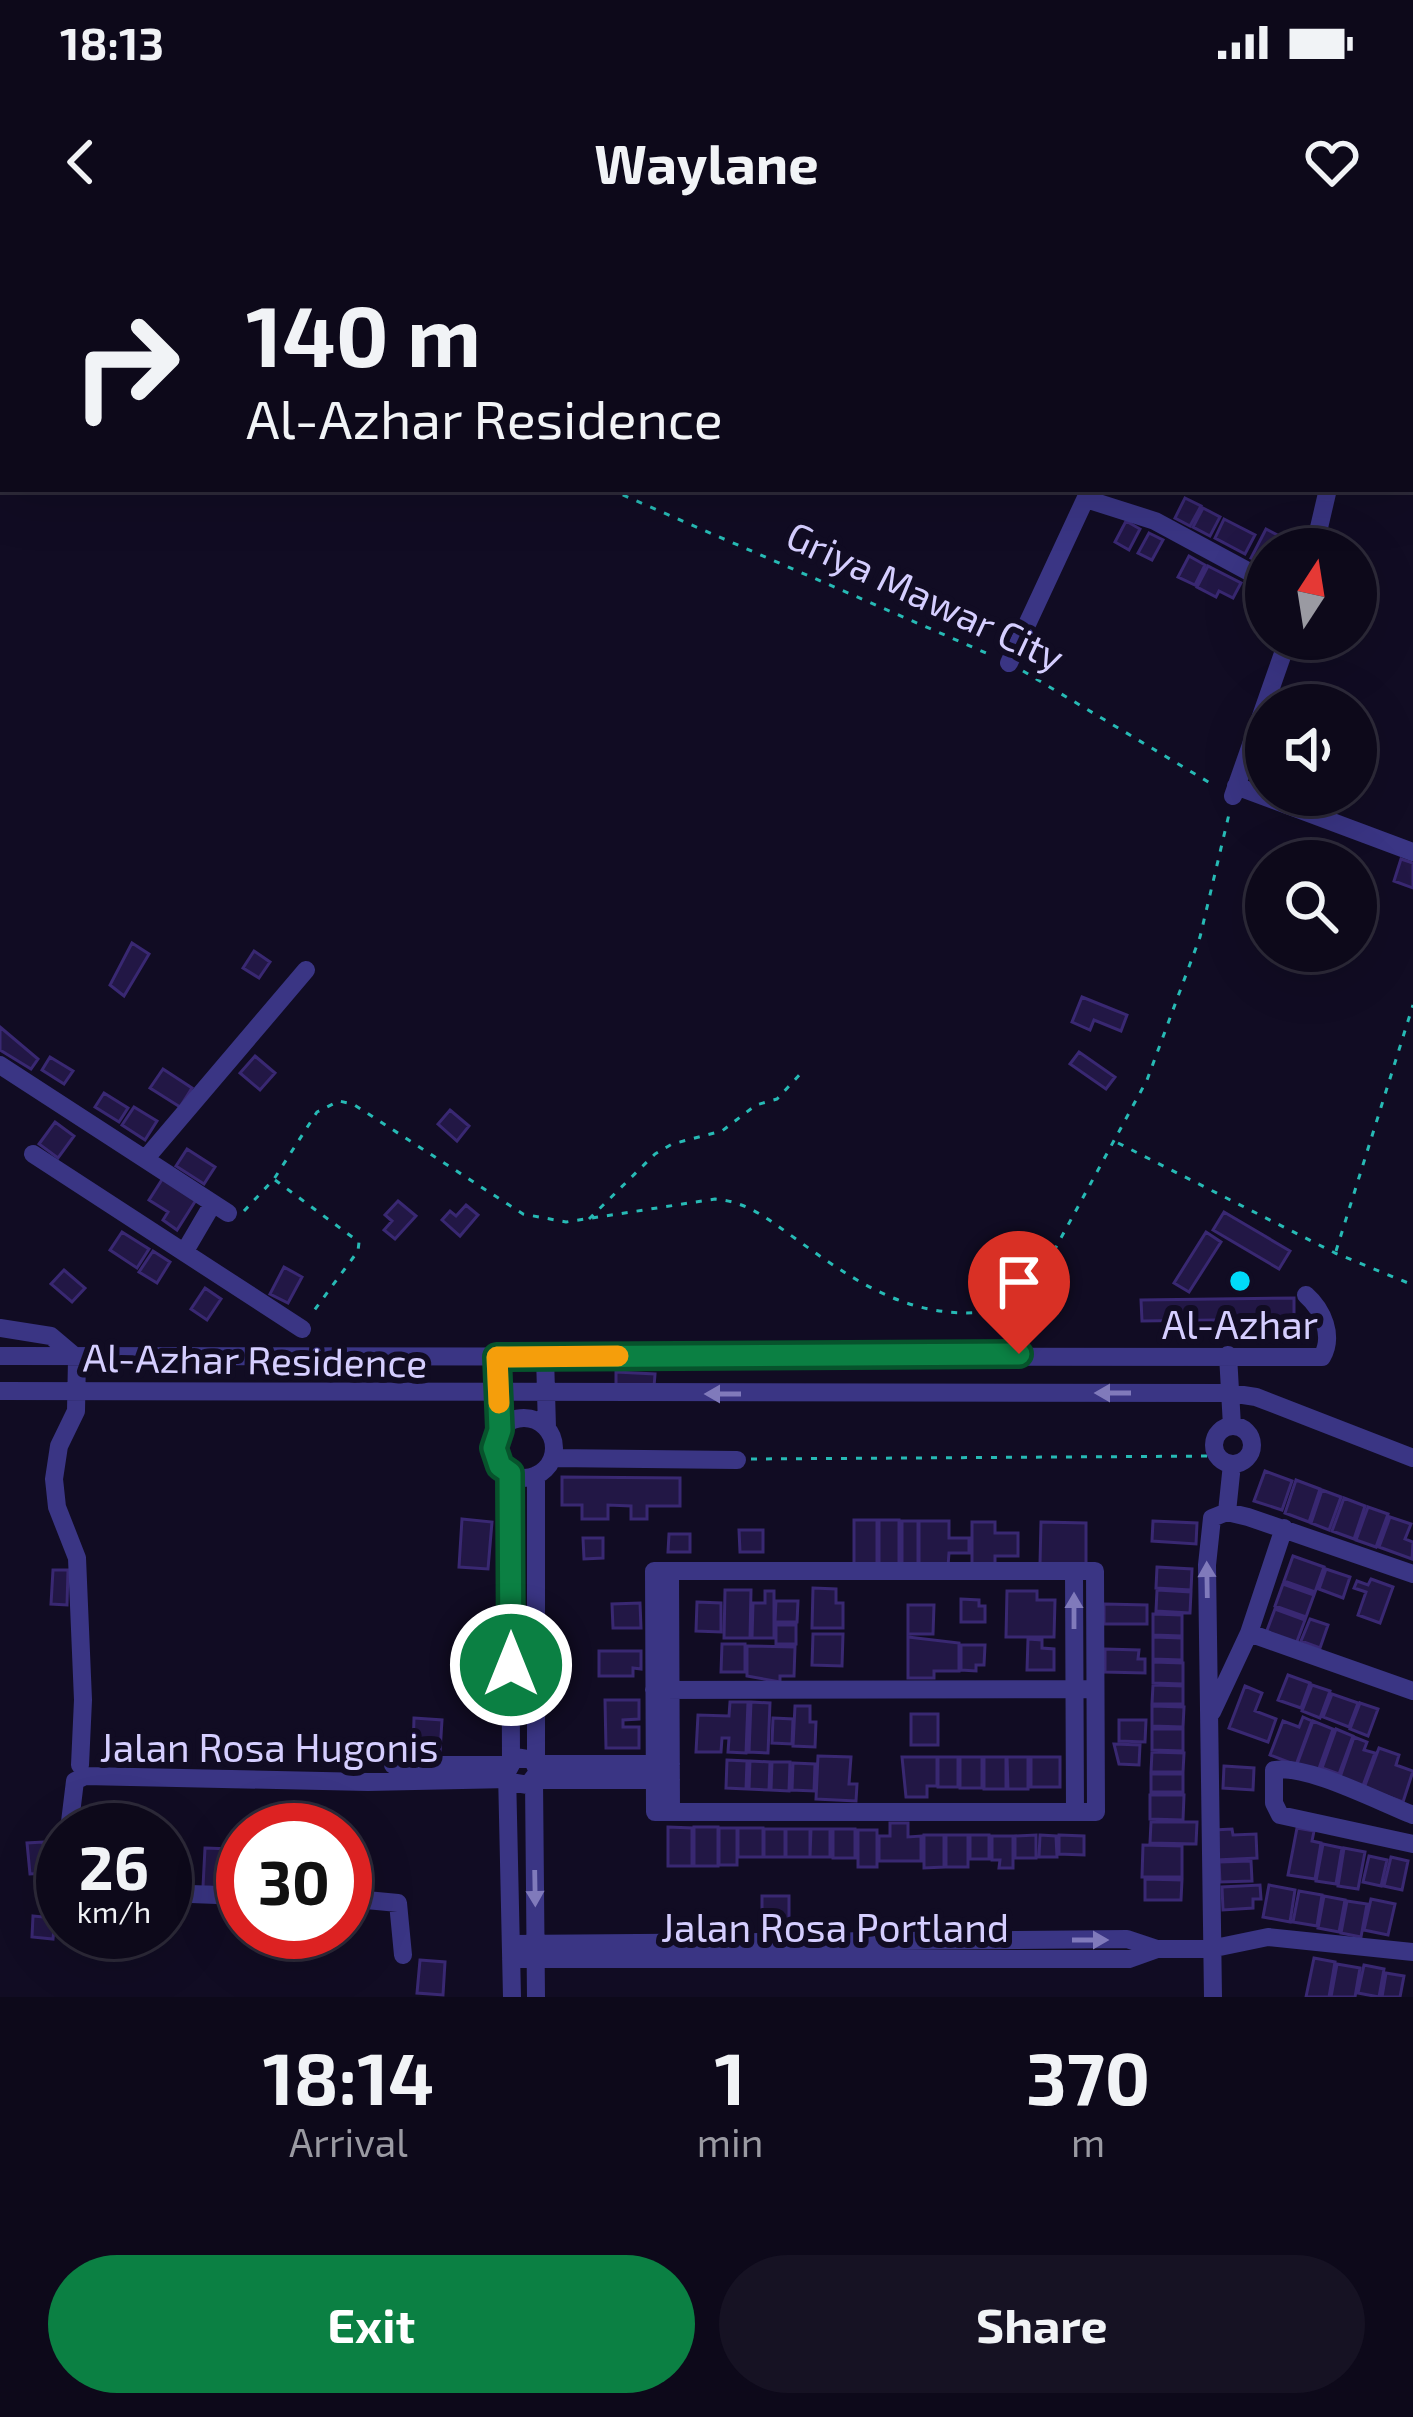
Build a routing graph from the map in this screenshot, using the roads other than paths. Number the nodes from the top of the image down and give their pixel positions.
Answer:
1 (1327, 492) edge
2 (1088, 494) edge
3 (1319, 528) edge
4 (1245, 570) edge
5 (1281, 660) edge
6 (1009, 663) road end
7 (1413, 852) edge
8 (305, 970) dead end
9 (0, 1065) edge
10 (33, 1154) dead end
11 (147, 1156) junction
12 (185, 1251) junction
13 (1306, 1294) dead end
14 (0, 1328) edge
15 (302, 1328) road end
16 (75, 1354) junction
17 (106, 1355) junction
18 (1228, 1355) junction
19 (0, 1356) edge
20 (497, 1357) junction
21 (545, 1357) junction
22 (106, 1389) junction
23 (0, 1390) edge
24 (78, 1390) junction
25 (1230, 1393) junction
26 (546, 1394) junction
27 (499, 1395) junction
28 (1232, 1426) junction
29 (547, 1428) junction
30 (500, 1430) junction
31 (553, 1458) junction
32 (1413, 1458) edge
33 (737, 1460) road end
34 (1225, 1460) junction
35 (510, 1473) junction
36 (536, 1475) junction
37 (1227, 1512) junction
38 (510, 1523) junction
39 (536, 1523) junction
40 (1284, 1528) junction
41 (1074, 1571) junction
42 (1413, 1574) edge
43 (1249, 1633) junction
44 (1074, 1689) junction
45 (1095, 1689) junction
46 (663, 1690) junction
47 (1413, 1691) edge
48 (1208, 1721) junction
49 (80, 1765) dead end
50 (393, 1765) dead end
51 (510, 1771) junction
52 (535, 1772) junction
53 (663, 1772) junction
54 (73, 1803) edge
55 (1075, 1812) junction
56 (1413, 1815) edge
57 (1413, 1844) edge
58 (372, 1901) edge
59 (1210, 1948) junction
60 (536, 1951) junction
61 (511, 1952) junction
62 (1413, 1952) edge
63 (404, 1954) dead end
64 (512, 1997) edge
65 (536, 1997) edge
66 (1213, 1997) edge

1 - 3 street
2 - 4 street
2 - 6 street
5 - 7 street
8 - 11 street
9 - 11 street
10 - 12 street
11 - 12 street
12 - 15 street
13 - 18 street, Al-Azhar Residence
14 - 16 street
16 - 17 street, Al-Azhar Residence
16 - 19 street, Al-Azhar Residence
16 - 24 street
17 - 20 street, Al-Azhar Residence
17 - 22 street
18 - 21 street, Al-Azhar Residence
18 - 25 street
20 - 21 street, Al-Azhar Residence
20 - 27 street
21 - 26 street
22 - 24 street, Al-Azhar Residence
22 - 27 street, Al-Azhar Residence
23 - 24 street, Al-Azhar Residence
24 - 49 street
25 -> 26 street, Al-Azhar Residence
25 - 28 street
25 - 32 street, Al-Azhar Residence
26 - 27 street, Al-Azhar Residence
26 - 29 street
27 - 30 street
28 - 34 street
28 - 34 street
29 - 30 street
29 - 31 street
30 - 35 street
31 - 33 street
31 - 36 street
34 - 37 street
35 - 36 street
35 - 38 street
36 - 39 street
37 - 40 street
48 -> 37 street
38 - 39 street
38 - 51 street
39 - 52 street
40 - 42 street
40 - 43 street
44 -> 41 street
41 - 45 street
41 - 46 street
43 - 47 street
43 - 48 street
44 - 45 street
44 - 46 street
44 - 55 street
45 - 55 street
46 - 53 street
48 - 59 street
50 - 51 street, Jalan Rosa Hugonis
51 - 52 street
51 - 52 street
51 - 54 street, Jalan Rosa Hugonis
51 - 61 street
52 - 53 street
52 -> 60 street
53 - 55 street
56 - 57 street
58 - 63 street
59 - 60 street, Jalan Rosa Portland
59 - 62 street, Jalan Rosa Portland
59 - 66 street
60 - 61 street, Jalan Rosa Portland
60 - 65 street
61 - 64 street

